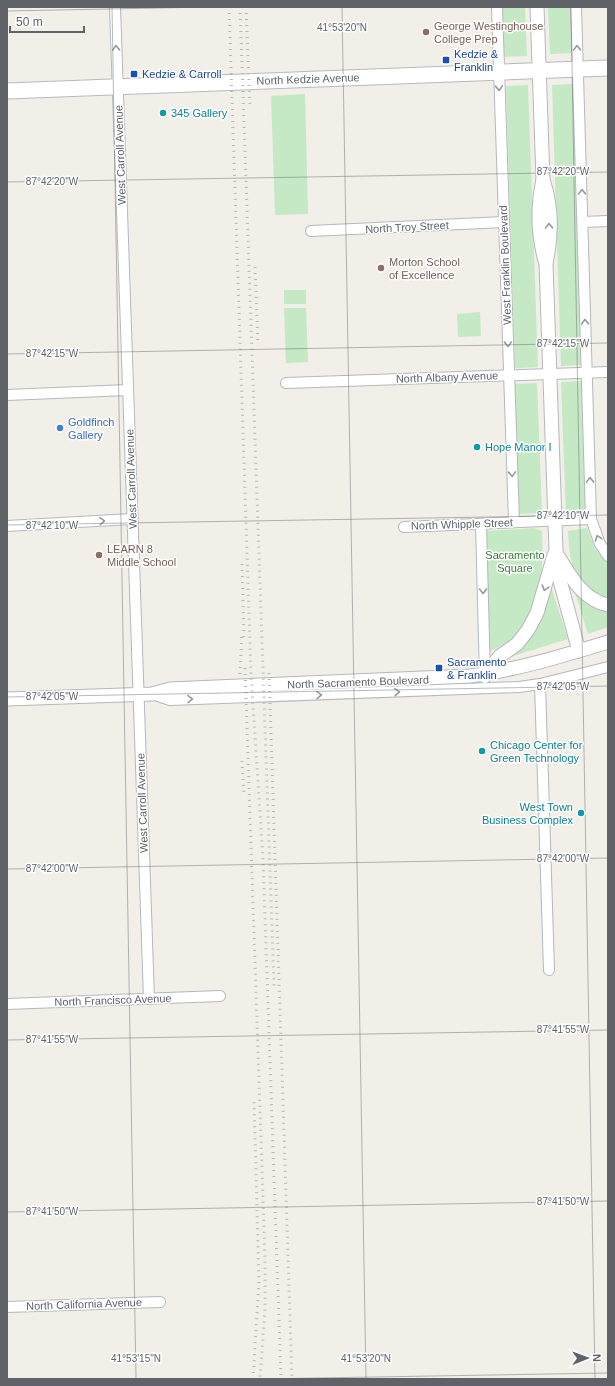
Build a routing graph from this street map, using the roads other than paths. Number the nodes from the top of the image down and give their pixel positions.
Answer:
1 (115, 7) edge
2 (497, 7) edge
3 (537, 7) edge
4 (576, 7) edge
5 (608, 68) edge
6 (578, 69) junction
7 (539, 70) junction
8 (499, 72) junction
9 (118, 86) junction
10 (7, 91) edge
11 (608, 220) edge
12 (504, 222) junction
13 (582, 222) junction
14 (311, 231) dead end
15 (608, 372) edge
16 (587, 373) junction
17 (549, 374) junction
18 (509, 375) junction
19 (286, 383) dead end
20 (128, 390) junction
21 (7, 395) edge
22 (132, 519) junction
23 (591, 519) junction
24 (554, 520) junction
25 (514, 522) junction
26 (481, 524) junction
27 (7, 526) edge
28 (404, 526) dead end
29 (556, 551) junction
30 (608, 556) edge
31 (608, 605) edge
32 (608, 642) edge
33 (579, 651) junction
34 (608, 667) edge
35 (485, 674) junction
36 (540, 684) junction
37 (485, 688) junction
38 (145, 694) junction
39 (7, 699) edge
40 (549, 970) dead end
41 (220, 996) dead end
42 (149, 999) junction
43 (7, 1004) edge
44 (160, 1302) dead end
45 (7, 1307) edge

9 -> 1 street, West Carroll Avenue
2 - 8 street, West Franklin Boulevard
3 - 7 street
6 -> 4 street
5 - 6 main road, North Kedzie Avenue
6 - 7 main road, North Kedzie Avenue
13 -> 6 street
7 - 8 main road, North Kedzie Avenue
7 - 17 street
8 - 9 main road, North Kedzie Avenue
8 -> 12 street, West Franklin Boulevard
9 - 10 main road, North Kedzie Avenue
9 - 20 street, West Carroll Avenue
11 - 13 street
12 - 14 street, North Troy Street
12 -> 18 street, West Franklin Boulevard
16 -> 13 street
15 - 16 street, North Albany Avenue
16 - 17 street, North Albany Avenue
23 -> 16 street
17 - 18 street, North Albany Avenue
17 - 24 street
18 - 19 street, North Albany Avenue
18 -> 25 street, West Franklin Boulevard
20 - 21 street
20 - 22 street, West Carroll Avenue
27 -> 22 street
22 - 38 street, West Carroll Avenue
23 - 24 street, North Whipple Street
30 -> 23 street
24 - 25 street, North Whipple Street
24 - 29 street
25 - 26 street, North Whipple Street
26 - 28 street, North Whipple Street
26 -> 35 street
29 - 31 street
29 - 33 street
29 -> 35 street
32 - 33 street, North Sacramento Boulevard
33 - 35 street, North Sacramento Boulevard
34 - 36 street, North Sacramento Boulevard
35 - 37 street
35 - 38 street, North Sacramento Boulevard
36 - 37 street, North Sacramento Boulevard
36 - 40 street
38 -> 37 street, North Sacramento Boulevard
38 - 39 street, North Sacramento Boulevard
38 - 42 street, West Carroll Avenue
41 - 42 street, North Francisco Avenue
42 - 43 street, North Francisco Avenue
44 - 45 street, North California Avenue

